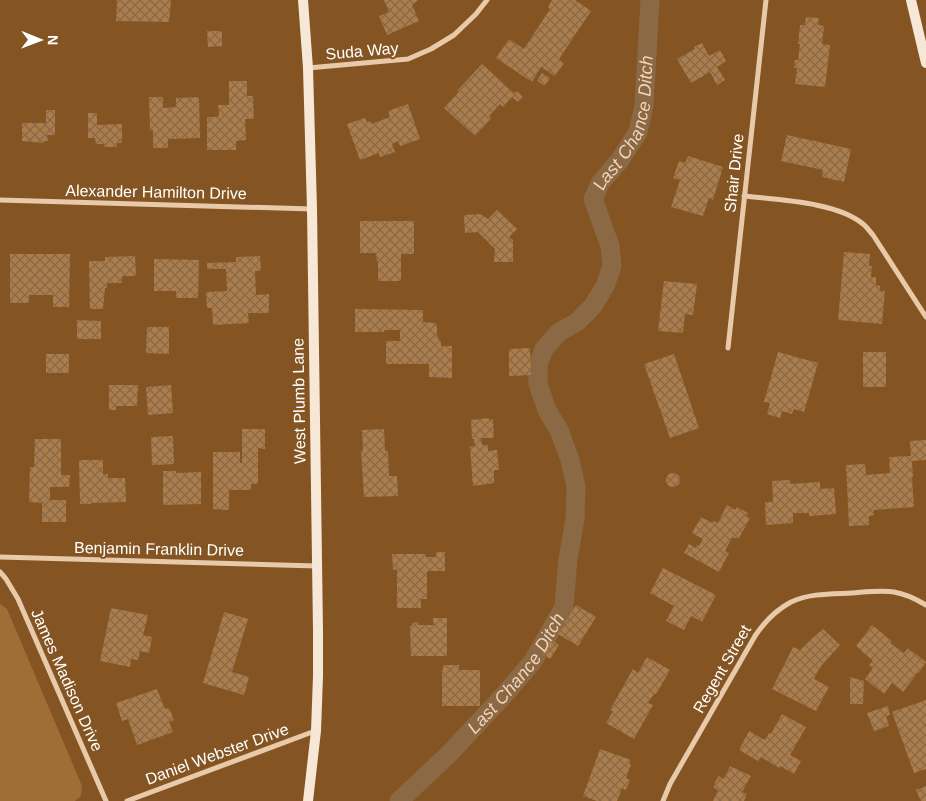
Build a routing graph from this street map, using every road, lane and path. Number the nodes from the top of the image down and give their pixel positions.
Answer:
1 (303, 0) edge
2 (487, 0) edge
3 (766, 0) edge
4 (911, 0) edge
5 (926, 63) edge
6 (308, 68) junction
7 (744, 196) junction
8 (0, 200) edge
9 (312, 209) junction
10 (926, 317) edge
11 (728, 348) dead end
12 (0, 557) edge
13 (317, 566) junction
14 (0, 572) edge
15 (926, 605) edge
16 (316, 731) junction
17 (106, 801) edge
18 (127, 801) edge
19 (308, 801) edge
20 (663, 801) edge

1 - 6 main road, West Plumb Lane
2 - 6 street, Suda Way
3 - 7 street, Shair Drive
4 - 5 main road
6 - 9 main road, West Plumb Lane
7 - 10 street
7 - 11 street, Shair Drive
8 - 9 street, Alexander Hamilton Drive
9 - 13 main road, West Plumb Lane
12 - 13 street, Benjamin Franklin Drive
13 - 16 main road, West Plumb Lane
14 - 17 street, James Madison Drive
15 - 20 street, Regent Street
16 - 18 street, Daniel Webster Drive
16 - 19 main road, West Plumb Lane

